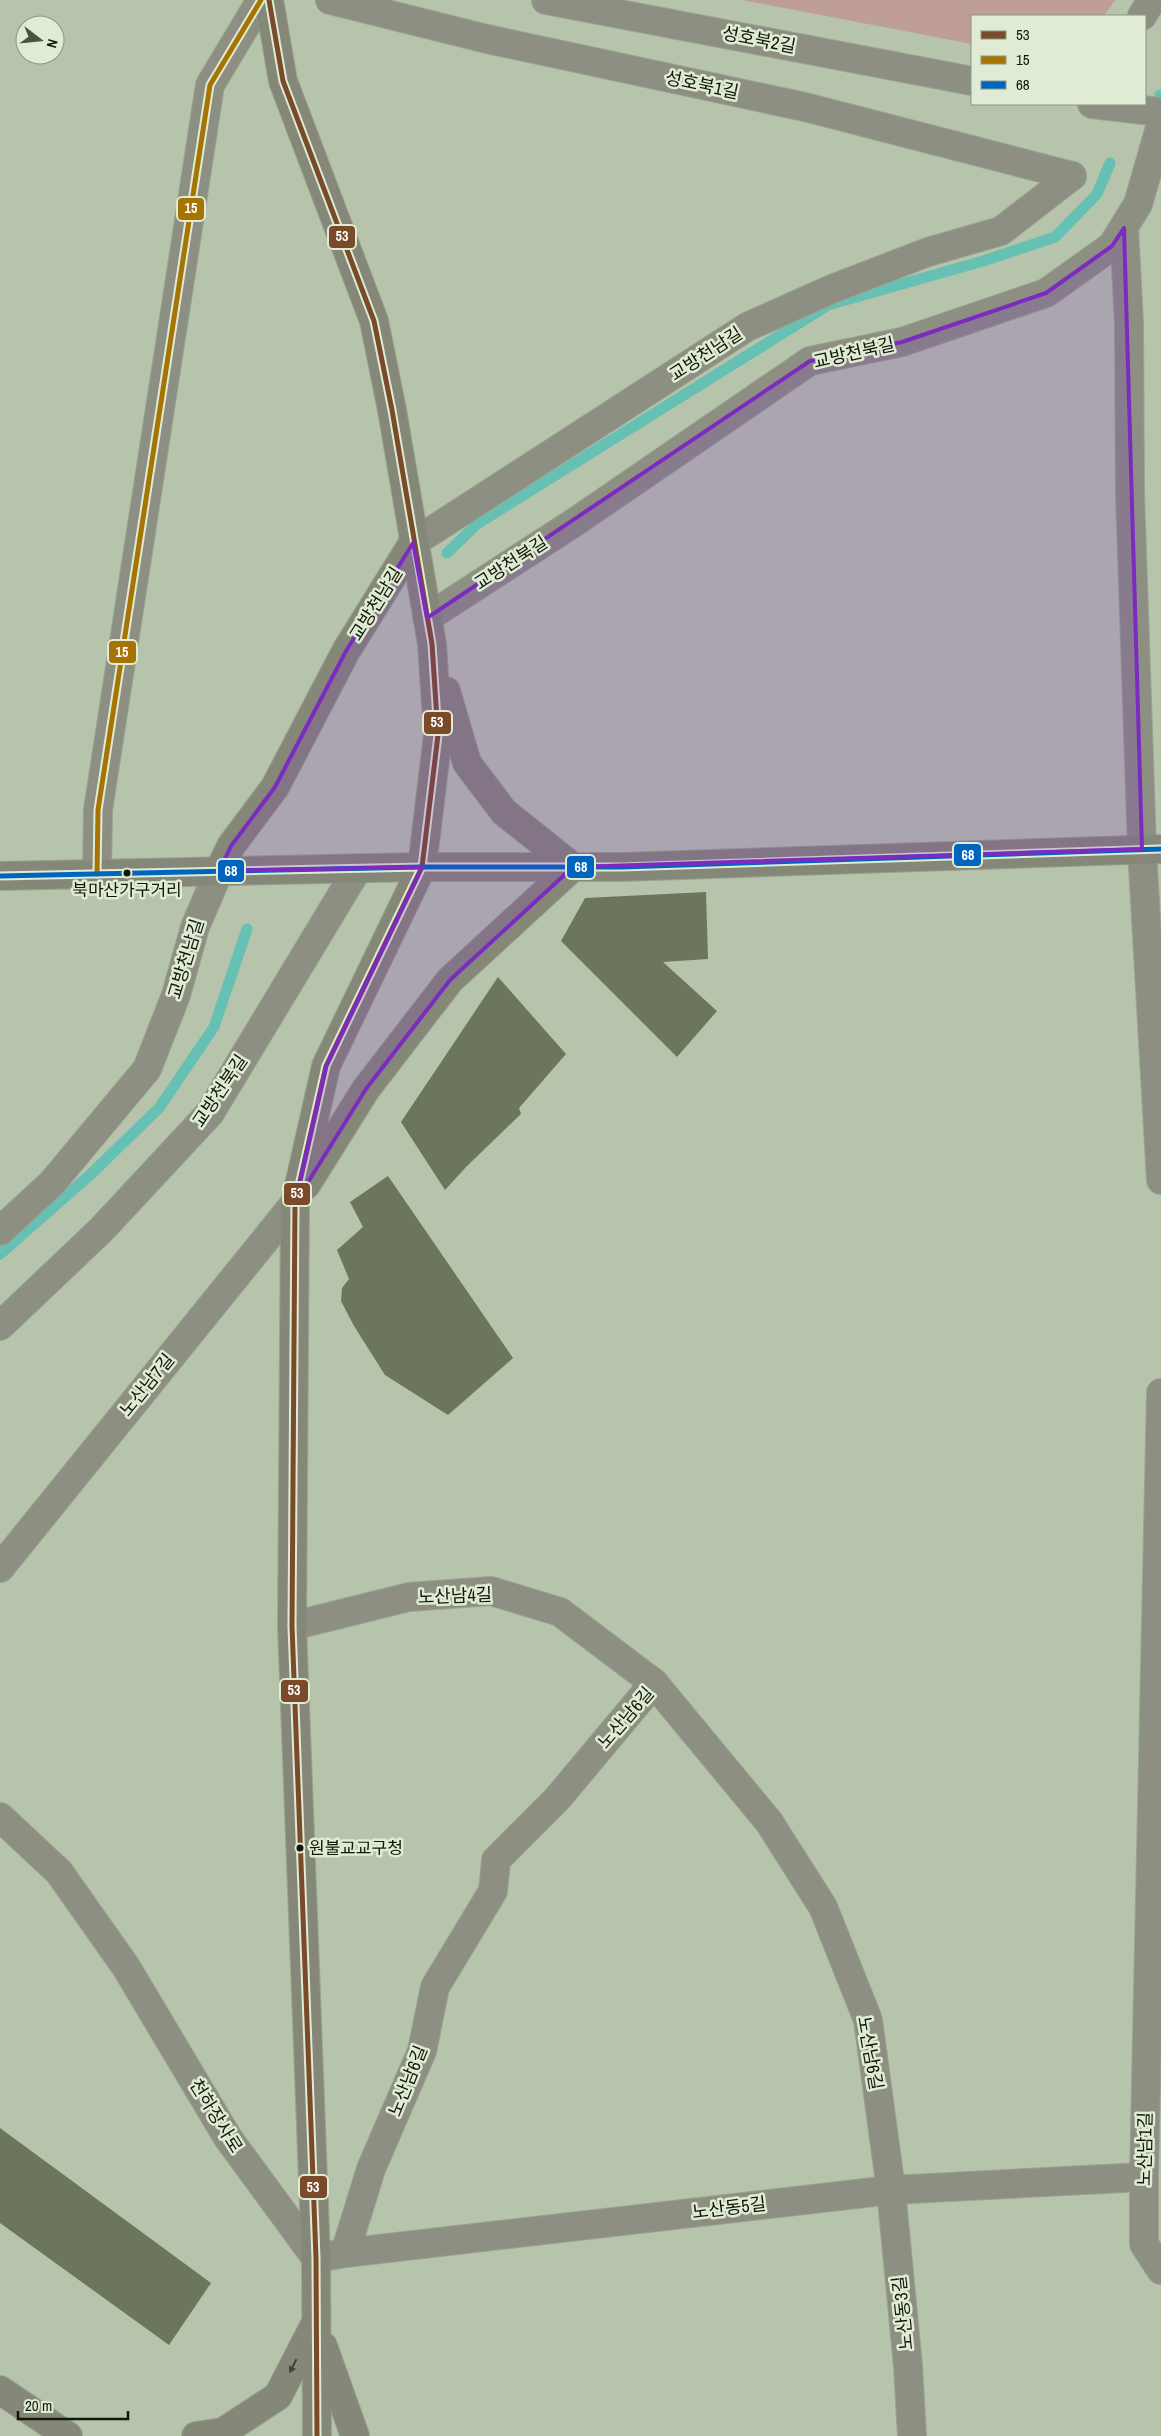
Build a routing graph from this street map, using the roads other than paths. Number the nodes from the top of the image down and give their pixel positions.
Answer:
1 (261, 0) edge
2 (269, 0) edge
3 (330, 0) edge
4 (546, 0) edge
5 (1152, 0) edge
6 (1143, 15) edge
7 (971, 81) edge
8 (1101, 105) edge
9 (1161, 112) edge
10 (1161, 124) edge
11 (1072, 176) joint
12 (1124, 228) junction
13 (413, 543) junction
14 (430, 631) junction
15 (1152, 849) edge
16 (422, 867) junction
17 (573, 867) junction
18 (358, 868) junction
19 (219, 871) junction
20 (97, 874) junction
21 (0, 876) edge
22 (1161, 1180) edge
23 (295, 1203) junction
24 (0, 1231) edge
25 (0, 1326) edge
26 (1161, 1393) edge
27 (0, 1568) edge
28 (292, 1626) junction
29 (654, 1683) junction
30 (0, 1817) edge
31 (1144, 2177) junction
32 (891, 2190) junction
33 (345, 2253) junction
34 (316, 2258) junction
35 (1161, 2270) edge
36 (316, 2323) junction
37 (0, 2390) edge
38 (71, 2434) edge
39 (196, 2436) edge
40 (317, 2436) edge
41 (355, 2436) edge
42 (912, 2436) edge

1 - 20 street
2 - 13 main road
3 - 11 street, 성호북1길
4 - 7 street, 성호북2길
5 - 6 street
8 - 9 street
10 - 12 street, 교방천북길
11 - 13 street, 교방천남길
12 - 14 street, 교방천북길
12 - 15 street
13 - 14 main road
13 - 19 main road, 교방천남길
14 - 16 main road
14 - 17 main road
15 - 17 main road
15 - 22 street
16 - 17 main road
16 - 18 main road
16 - 23 main road
17 - 23 main road
18 - 19 main road
18 - 25 street, 교방천북길
19 - 20 main road
19 - 24 street, 교방천남길
20 - 21 main road
23 - 27 street, 노산남7길
23 - 28 main road
26 - 31 street, 노산남1길
28 - 29 street, 노산남4길
28 - 34 main road
29 - 32 street, 노산남6길
29 - 33 street, 노산남6길
30 - 34 street, 천하장사로
31 - 32 street, 노산동5길
31 - 35 street, 노산남1길
32 - 33 street, 노산동5길
32 - 42 street, 노산동3길
33 - 34 street, 노산동5길
34 - 36 main road
36 -> 39 main road
36 - 40 main road
36 - 41 main road
37 - 38 main road

